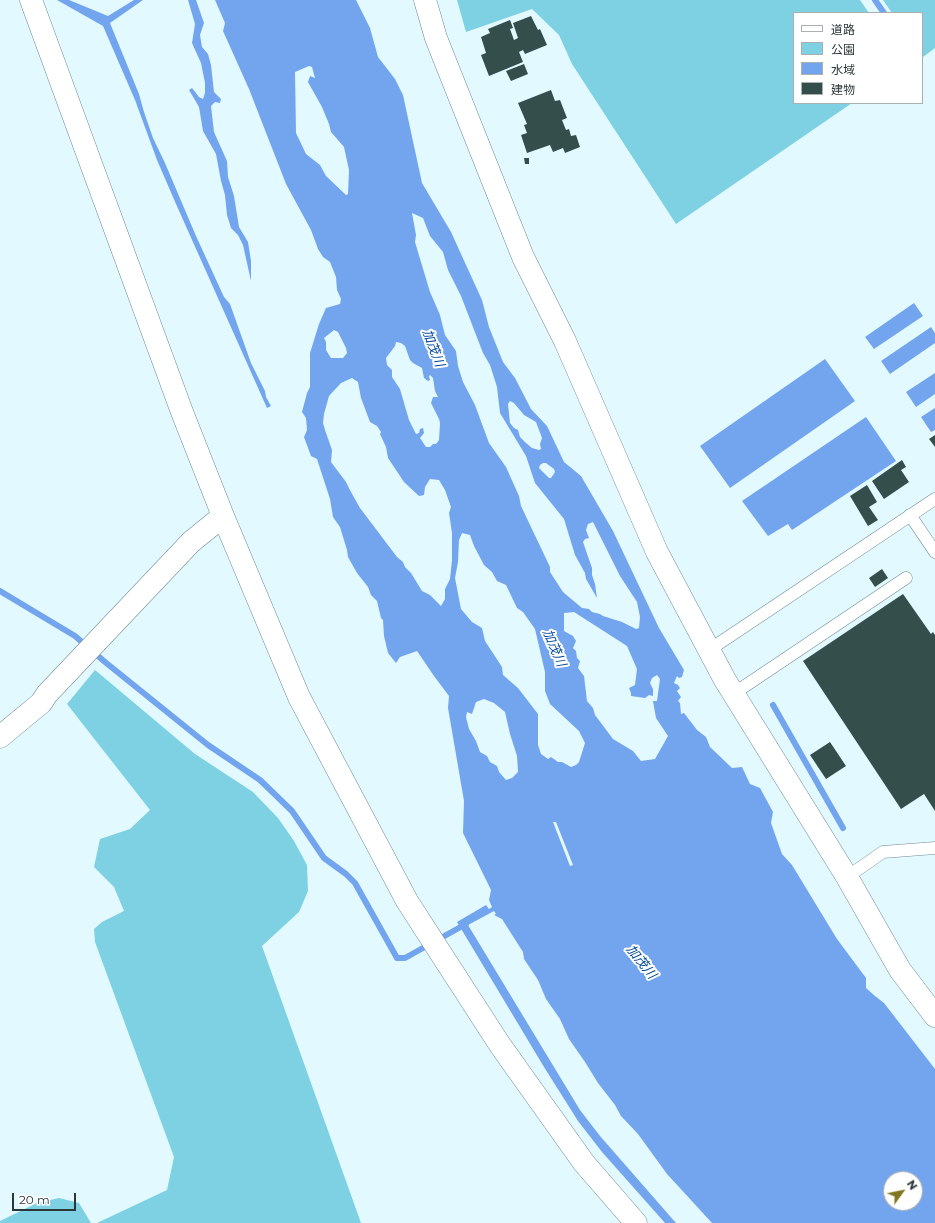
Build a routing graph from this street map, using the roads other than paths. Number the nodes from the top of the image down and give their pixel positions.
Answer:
1 (31, 0) edge
2 (425, 0) edge
3 (935, 498) edge
4 (223, 516) junction
5 (910, 516) junction
6 (935, 552) edge
7 (906, 578) dead end
8 (709, 650) junction
9 (733, 694) junction
10 (0, 737) edge
11 (935, 848) edge
12 (846, 877) junction
13 (935, 1016) edge
14 (636, 1223) edge

1 - 4 street
2 - 8 street
3 - 5 lane
4 - 10 street
4 - 14 street
5 - 6 lane
5 - 8 lane
7 - 9 lane
8 - 9 street
9 - 12 street
11 - 12 lane
12 - 13 street

